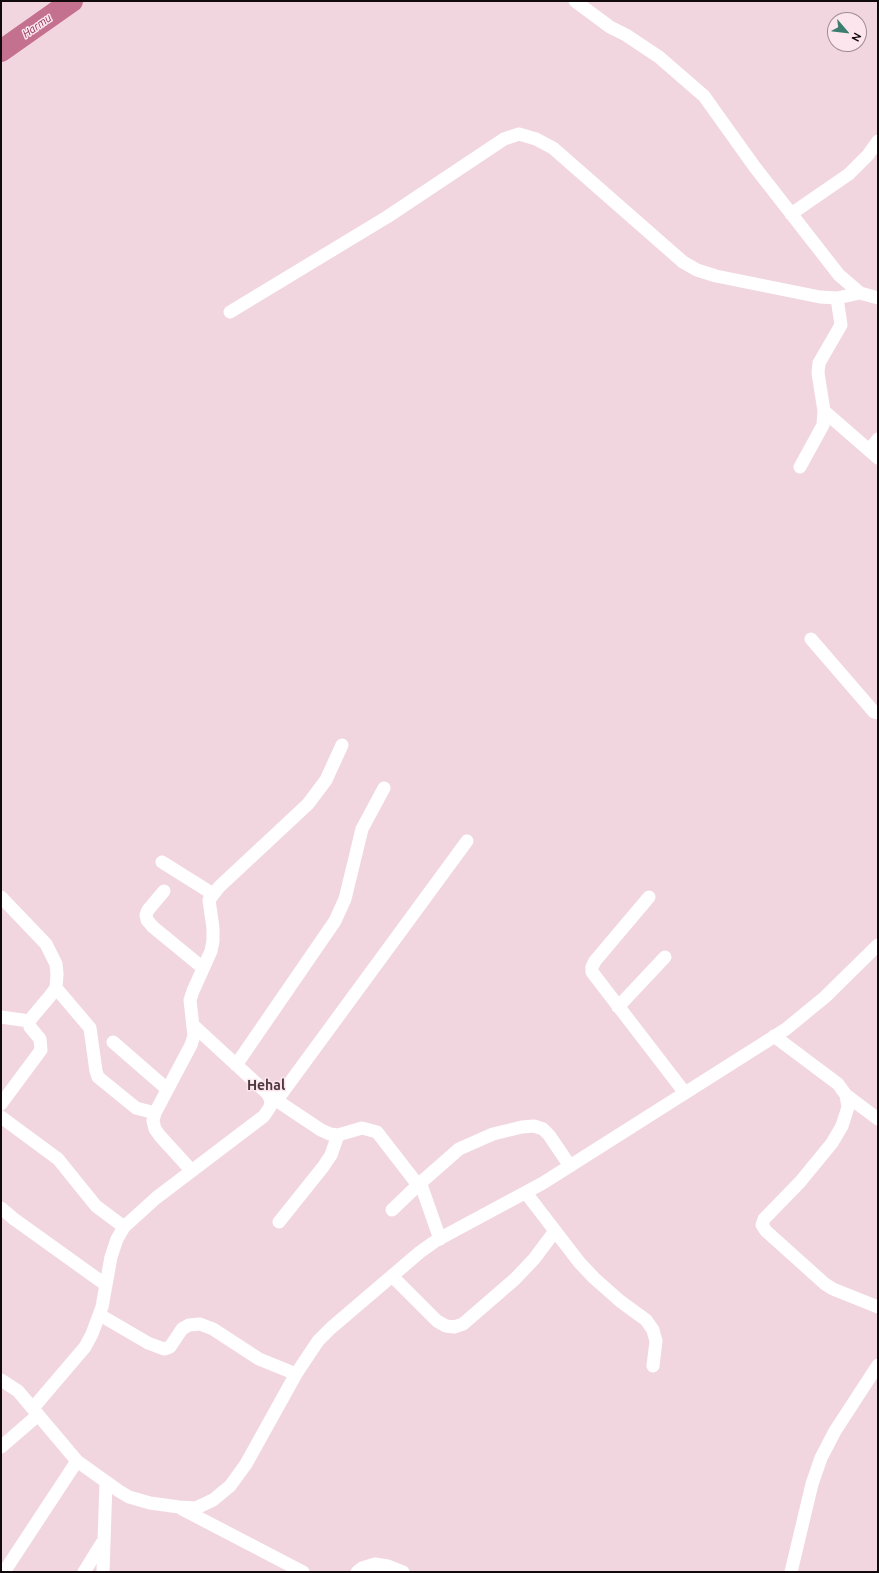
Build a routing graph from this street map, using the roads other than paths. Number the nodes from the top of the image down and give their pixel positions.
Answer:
1 (575, 1) edge
2 (878, 141) edge
3 (791, 214) junction
4 (860, 293) junction
5 (877, 297) edge
6 (837, 298) junction
7 (230, 312) dead end
8 (824, 411) junction
9 (878, 439) edge
10 (873, 454) edge
11 (800, 467) dead end
12 (811, 639) dead end
13 (878, 713) edge
14 (342, 745) dead end
15 (384, 788) dead end
16 (467, 841) dead end
17 (162, 862) dead end
18 (164, 891) dead end
19 (213, 894) junction
20 (1, 897) edge
21 (649, 897) dead end
22 (878, 945) edge
23 (665, 957) dead end
24 (203, 968) junction
25 (56, 988) junction
26 (618, 1007) junction
27 (1, 1017) edge
28 (30, 1021) junction
29 (194, 1026) junction
30 (774, 1036) junction
31 (113, 1042) dead end
32 (236, 1065) junction
33 (167, 1089) junction
34 (684, 1093) junction
35 (846, 1095) junction
36 (272, 1097) junction
37 (1, 1104) edge
38 (155, 1113) junction
39 (1, 1117) edge
40 (878, 1119) edge
41 (338, 1135) junction
42 (570, 1166) junction
43 (191, 1170) junction
44 (419, 1183) junction
45 (526, 1193) junction
46 (1, 1208) edge
47 (392, 1210) dead end
48 (279, 1222) dead end
49 (124, 1227) junction
50 (555, 1231) junction
51 (440, 1239) junction
52 (392, 1276) junction
53 (106, 1284) junction
54 (878, 1307) edge
55 (100, 1315) junction
56 (878, 1365) edge
57 (653, 1366) dead end
58 (296, 1374) junction
59 (1, 1380) edge
60 (35, 1412) junction
61 (1, 1447) edge
62 (77, 1461) junction
63 (106, 1482) junction
64 (179, 1508) junction
65 (103, 1542) junction
66 (4, 1572) edge
67 (84, 1572) edge
68 (103, 1572) edge
69 (303, 1572) edge
70 (357, 1572) edge
71 (403, 1572) edge
72 (791, 1572) edge

1 - 3 street
2 - 3 street
3 - 4 street
4 - 5 street
4 - 6 street
6 - 7 street
6 - 8 street
8 - 10 street
8 - 11 street
9 - 10 street
12 - 13 street
14 - 19 street
15 - 32 street
16 - 36 street
17 - 19 street
18 - 24 street
19 - 24 street
20 - 25 street
21 - 26 street
22 - 30 street
23 - 26 street
24 - 29 street
25 - 28 street
25 - 38 street
26 - 34 street
27 - 28 street
28 - 37 street
29 - 32 street
29 - 33 street
30 - 34 street
30 - 35 street
31 - 33 street
32 - 36 street
33 - 38 street
34 - 42 street
35 - 40 street
35 - 54 street
36 - 41 street
36 - 43 street
38 - 43 street
39 - 49 street
41 - 44 street
41 - 48 street
42 - 44 street
42 - 45 street
43 - 49 street
44 - 47 street
44 - 51 street
45 - 50 street
45 - 51 street
46 - 53 street
49 - 53 street
50 - 52 street
50 - 57 street
51 - 52 street
52 - 58 street
53 - 55 street
55 - 58 street
55 - 60 street
56 - 72 street
58 - 64 street
59 - 60 street
60 - 61 street
60 - 62 street
62 - 63 street
62 - 66 street
63 - 64 street
63 - 65 street
64 - 69 street
65 - 67 street
65 - 68 street
70 - 71 street

